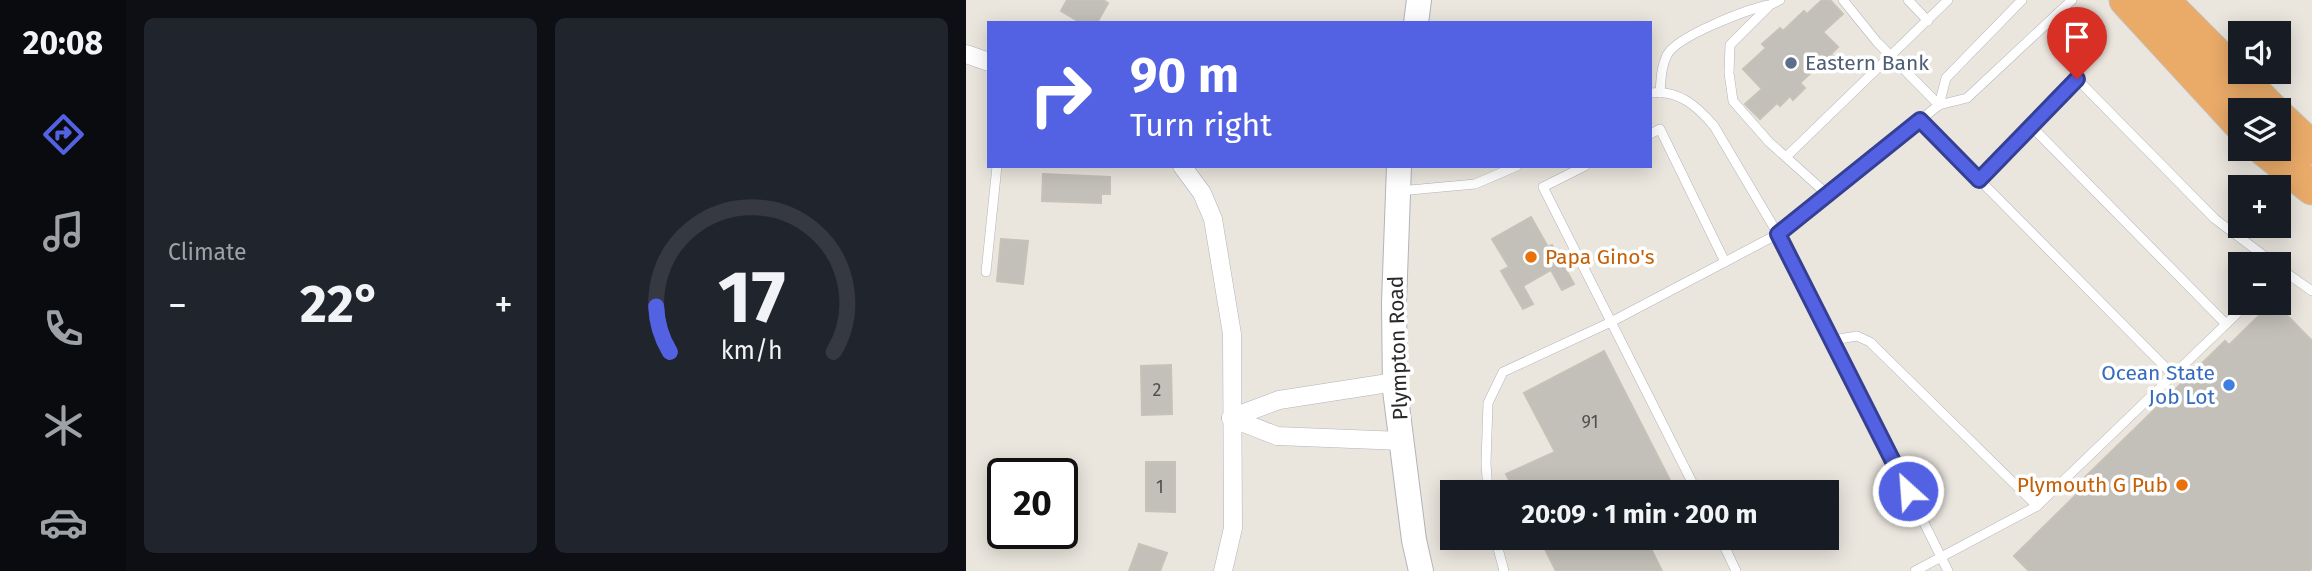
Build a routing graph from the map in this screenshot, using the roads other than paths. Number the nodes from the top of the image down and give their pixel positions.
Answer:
1 (1419, 0) edge
2 (1780, 0) edge
3 (1843, 0) edge
4 (1908, 0) edge
5 (1948, 0) edge
6 (2022, 0) edge
7 (2072, 0) edge
8 (2126, 0) edge
9 (2162, 0) edge
10 (1770, 5) junction
11 (1416, 21) edge
12 (1928, 21) junction
13 (966, 54) edge
14 (1891, 57) junction
15 (987, 61) edge
16 (1655, 93) edge
17 (2260, 98) edge
18 (1939, 105) junction
19 (2228, 111) edge
20 (1920, 120) junction
21 (2031, 126) junction
22 (2291, 129) edge
23 (1652, 133) edge
24 (2312, 148) edge
25 (1786, 158) junction
26 (2279, 161) edge
27 (997, 168) edge
28 (1183, 168) edge
29 (1399, 168) edge
30 (1512, 168) edge
31 (1580, 168) edge
32 (1979, 180) junction
33 (2312, 188) edge
34 (1397, 191) junction
35 (1828, 194) junction
36 (1778, 234) junction
37 (2257, 252) edge
38 (1725, 262) junction
39 (986, 272) dead end
40 (2291, 277) edge
41 (2312, 292) edge
42 (2235, 315) edge
43 (1611, 322) junction
44 (2226, 324) junction
45 (1833, 340) junction
46 (2173, 375) junction
47 (1395, 382) junction
48 (1231, 418) junction
49 (1402, 441) junction
50 (1487, 480) edge
51 (1691, 480) edge
52 (2037, 506) junction
53 (1498, 550) edge
54 (1726, 550) edge
55 (1941, 558) junction
56 (1223, 571) edge
57 (1421, 571) edge
58 (1504, 571) edge
59 (1737, 571) edge
60 (1915, 571) edge
61 (1948, 571) edge

1 - 11 main road
2 - 10 lane
3 - 14 lane
4 - 12 lane
5 - 12 lane
6 - 18 lane
7 - 18 lane
8 - 19 highway
9 - 17 highway
10 - 16 lane
10 - 25 lane
12 - 14 lane
13 - 15 street
14 - 18 lane
14 - 25 lane
16 - 36 lane
18 - 20 lane
20 - 32 lane
20 - 35 lane
21 - 32 lane
21 - 37 lane
21 - 44 lane
22 - 24 highway
23 - 38 lane
25 - 35 lane
26 - 33 highway
27 - 39 lane
28 - 48 street
29 - 34 main road, Plympton Road
30 - 34 lane
31 - 43 lane
32 - 46 lane
34 - 47 main road, Plympton Road
35 - 36 lane
36 - 38 lane
36 - 45 lane
38 - 43 lane
40 - 41 lane
42 - 44 lane
43 - 50 lane
43 - 51 lane
44 - 46 lane
45 - 52 lane
45 - 55 lane
46 - 52 lane
47 - 48 street
47 - 49 main road, Plympton Road
48 - 49 street
48 - 56 street
49 - 57 main road, Plympton Road
52 - 55 lane
53 - 58 lane
54 - 59 lane
55 - 60 lane
55 - 61 lane

